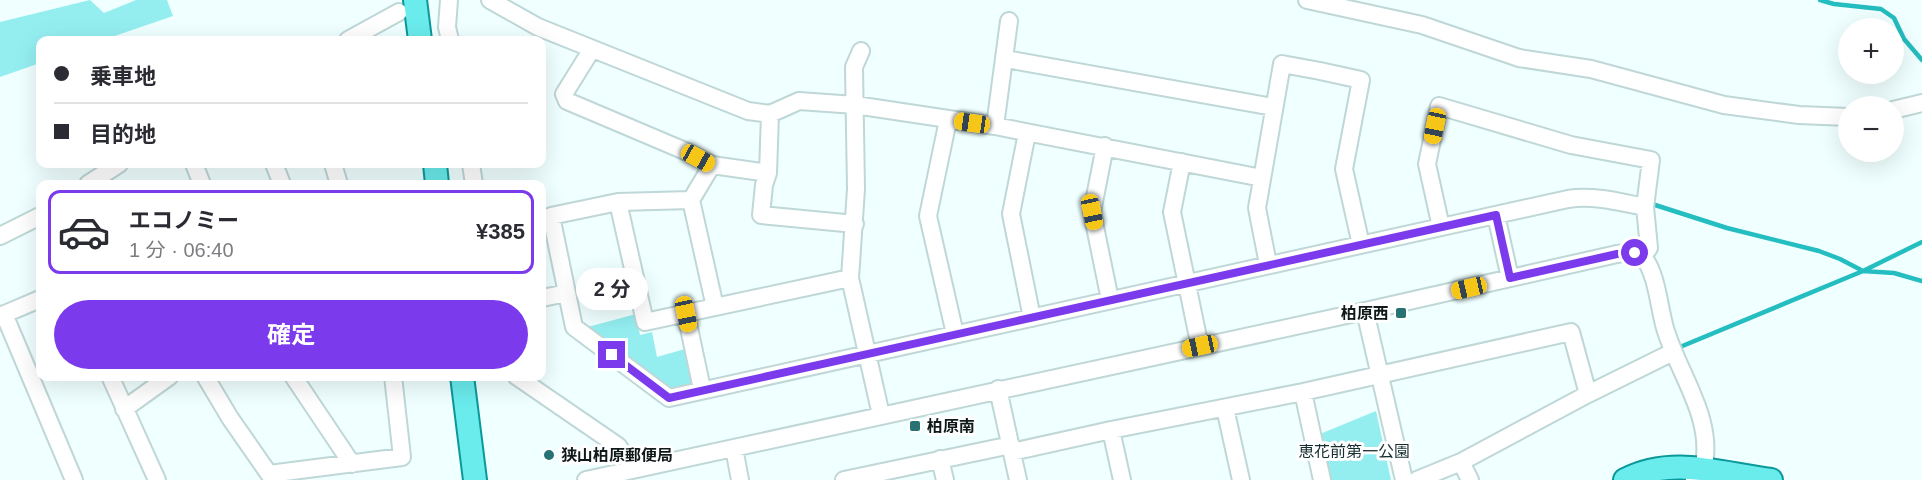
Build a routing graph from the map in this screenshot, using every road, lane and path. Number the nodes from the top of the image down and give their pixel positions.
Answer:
1 (448, 0) edge
2 (490, 0) edge
3 (1307, 0) edge
4 (407, 6) edge
5 (1009, 21) dead end
6 (355, 36) edge
7 (418, 36) edge
8 (449, 36) edge
9 (592, 49) junction
10 (861, 51) dead end
11 (1006, 59) junction
12 (1922, 103) edge
13 (855, 105) junction
14 (1904, 107) edge
15 (1273, 108) junction
16 (770, 114) junction
17 (1838, 117) edge
18 (948, 120) junction
19 (995, 126) junction
20 (1027, 133) junction
21 (1105, 146) junction
22 (1182, 162) junction
23 (712, 165) junction
24 (113, 168) edge
25 (768, 173) junction
26 (1262, 178) junction
27 (94, 180) edge
28 (691, 200) junction
29 (618, 202) junction
30 (1645, 207) junction
31 (1496, 215) junction
32 (36, 219) edge
33 (855, 224) junction
34 (1441, 227) junction
35 (0, 236) edge
36 (1360, 245) junction
37 (1643, 256) junction
38 (1268, 264) junction
39 (850, 278) junction
40 (1510, 278) junction
41 (1187, 282) junction
42 (567, 293) junction
43 (546, 297) edge
44 (1110, 300) junction
45 (36, 301) edge
46 (715, 307) junction
47 (1365, 311) junction
48 (686, 314) junction
49 (2, 315) edge
50 (1032, 318) junction
51 (955, 334) junction
52 (1200, 346) junction
53 (1673, 352) junction
54 (868, 354) junction
55 (1380, 374) junction
56 (112, 381) edge
57 (163, 381) edge
58 (208, 381) edge
59 (296, 381) edge
60 (394, 381) edge
61 (463, 381) edge
62 (523, 381) edge
63 (702, 389) junction
64 (998, 389) junction
65 (1303, 392) junction
66 (1588, 394) junction
67 (1225, 408) junction
68 (124, 409) junction
69 (881, 415) junction
70 (1111, 430) junction
71 (734, 448) junction
72 (1011, 448) junction
73 (940, 459) junction
74 (1461, 462) junction
75 (352, 464) junction
76 (634, 470) junction
77 (1699, 474) edge
78 (867, 478) edge
79 (74, 480) edge
80 (157, 480) edge
81 (476, 480) edge
82 (586, 480) edge
83 (740, 480) edge
84 (844, 480) edge
85 (945, 480) edge
86 (1018, 480) edge
87 (1122, 480) edge
88 (1241, 480) edge
89 (1322, 480) edge
90 (1404, 480) edge
91 (1417, 480) edge
92 (1470, 480) edge
93 (1624, 480) edge
94 (1765, 480) edge
95 (1771, 480) edge

1 - 8 street
2 - 9 street
3 - 17 street
4 - 6 street
4 - 7 main road
5 - 11 street
9 - 16 street
9 - 23 street
10 - 13 street
11 - 15 street
11 - 19 street
12 - 14 street
13 - 16 street
13 - 18 street
13 - 33 street
15 - 26 street
15 - 36 street
16 - 25 street
18 - 19 street
18 - 51 street
19 - 20 street
20 - 21 street
20 - 50 street
21 - 22 street
21 - 44 street
22 - 26 street
22 - 41 street
23 - 25 street
23 - 28 street
24 - 27 street
25 - 33 street
26 - 38 street
28 - 29 street
28 - 46 street
29 - 42 street
29 - 48 street
30 - 31 street
30 - 34 street
30 - 37 street
31 - 34 street
31 - 40 street
32 - 35 street
33 - 39 street
34 - 36 street
36 - 38 street
37 - 40 street
37 - 53 street
38 - 41 street
39 - 46 street
39 - 54 street
40 - 47 street
41 - 44 street
41 - 52 street
42 - 43 street
42 - 63 street
44 - 50 street
45 - 49 street
46 - 48 street
47 - 52 street
47 - 55 street
48 - 63 street
49 - 79 street
50 - 51 street
51 - 54 street
52 - 64 street
53 - 66 street
53 - 77 street
54 - 63 street
54 - 69 street
55 - 65 street
55 - 66 street
55 - 90 street
56 - 68 street
57 - 68 street
58 - 75 street
59 - 75 street
60 - 75 street
61 - 81 main road
62 - 76 street
64 - 69 street
64 - 72 street
65 - 67 street
65 - 89 street
66 - 74 street
67 - 70 street
67 - 88 street
68 - 80 street
69 - 71 street
70 - 72 street
70 - 87 street
71 - 76 street
71 - 83 street
72 - 73 street
72 - 86 street
73 - 78 street
73 - 85 street
74 - 91 street
74 - 92 street
76 - 82 street
77 - 93 main road
77 - 94 main road
78 - 84 street
94 - 95 main road

